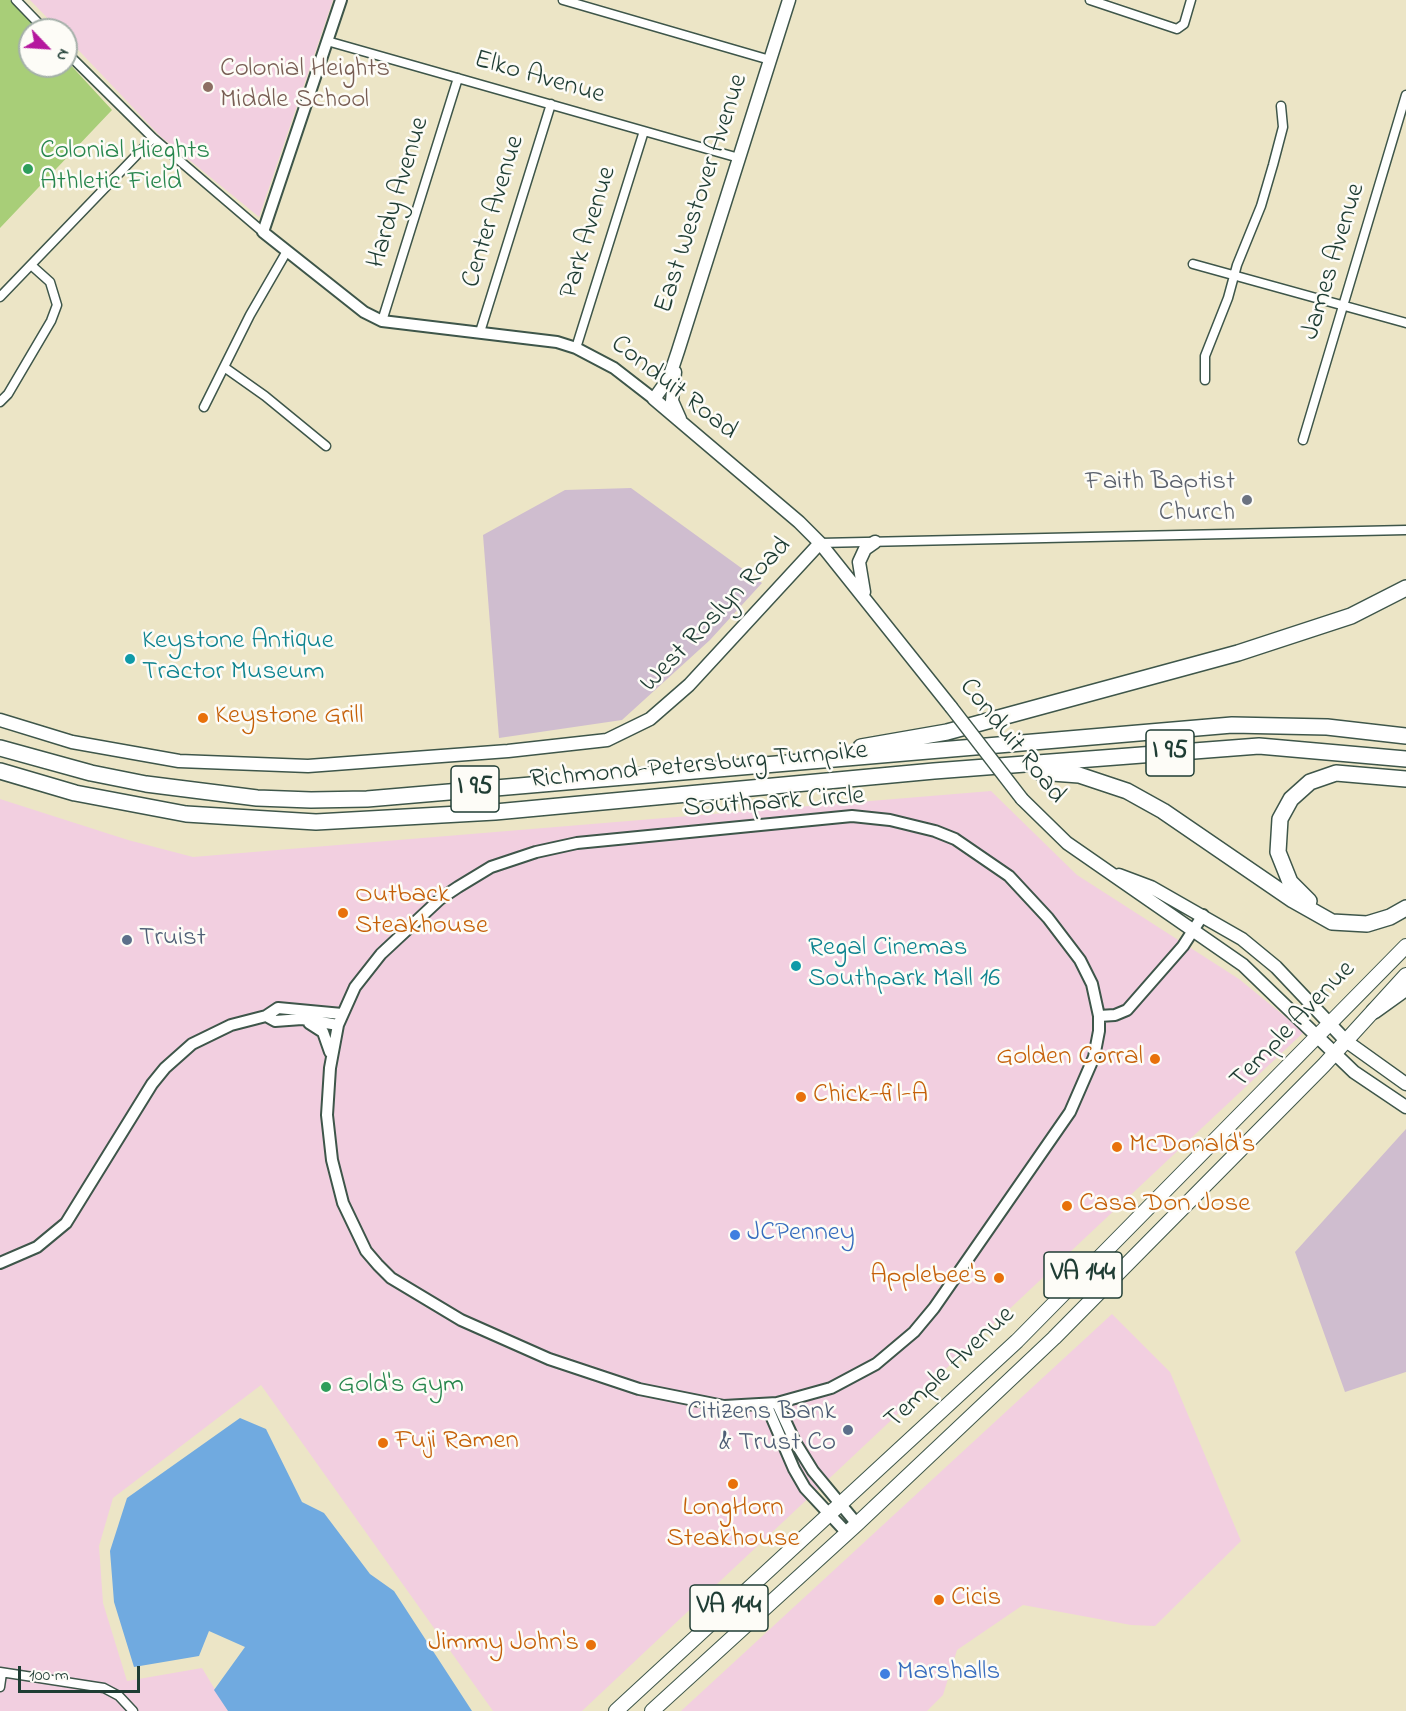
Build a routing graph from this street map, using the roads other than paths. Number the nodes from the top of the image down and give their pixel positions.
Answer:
1 (16, 0) edge
2 (341, 0) edge
3 (563, 0) edge
4 (789, 0) edge
5 (1090, 0) edge
6 (1191, 0) edge
7 (33, 18) edge
8 (327, 41) junction
9 (770, 60) junction
10 (78, 64) edge
11 (458, 78) junction
12 (1406, 95) edge
13 (551, 104) junction
14 (1281, 106) dead end
15 (644, 131) junction
16 (153, 138) junction
17 (739, 158) junction
18 (263, 232) junction
19 (288, 251) junction
20 (1193, 264) dead end
21 (31, 265) junction
22 (1234, 276) junction
23 (0, 297) edge
24 (1344, 306) junction
25 (382, 321) junction
26 (1406, 323) edge
27 (480, 332) junction
28 (576, 348) junction
29 (678, 351) junction
30 (224, 368) junction
31 (1205, 380) dead end
32 (654, 399) junction
33 (0, 402) edge
34 (204, 407) dead end
35 (682, 423) junction
36 (1303, 440) dead end
37 (326, 446) dead end
38 (1406, 530) edge
39 (875, 542) junction
40 (820, 543) junction
41 (1406, 588) edge
42 (866, 599) junction
43 (0, 720) edge
44 (1406, 736) edge
45 (0, 748) edge
46 (1406, 759) edge
47 (750, 765) junction
48 (0, 771) edge
49 (934, 771) junction
50 (1406, 779) edge
51 (1103, 868) junction
52 (1406, 898) edge
53 (1406, 908) edge
54 (1203, 915) junction
55 (1194, 931) junction
56 (1406, 946) edge
57 (1406, 975) edge
58 (1406, 988) edge
59 (1374, 1011) junction
60 (342, 1014) junction
61 (266, 1016) junction
62 (1099, 1016) junction
63 (302, 1019) junction
64 (338, 1024) junction
65 (1329, 1024) junction
66 (1316, 1038) junction
67 (1346, 1041) junction
68 (1334, 1054) junction
69 (331, 1058) junction
70 (1406, 1084) edge
71 (1406, 1107) edge
72 (0, 1263) edge
73 (777, 1403) junction
74 (766, 1404) junction
75 (842, 1504) junction
76 (831, 1515) junction
77 (852, 1528) junction
78 (1, 1672) edge
79 (0, 1687) edge
80 (134, 1711) edge
81 (616, 1711) edge
82 (652, 1711) edge

1 - 7 street
2 - 8 street
3 - 9 street
4 - 9 main road, East Westover Avenue
5 - 6 street
8 - 11 street, Elko Avenue
8 - 18 street
9 - 17 main road, East Westover Avenue
10 - 16 street, Conduit Road
11 - 13 street, Elko Avenue
11 - 25 street, Hardy Avenue
12 - 24 street, James Avenue
13 - 15 street, Elko Avenue
13 - 27 street, Center Avenue
14 - 22 street
15 - 17 street, Elko Avenue
15 - 28 street, Park Avenue
16 - 18 street, Conduit Road
16 - 21 street
17 - 29 main road, East Westover Avenue
18 - 19 street, Conduit Road
19 - 25 street, Conduit Road
19 - 30 street
20 - 22 street
21 - 23 street
21 - 33 street
22 - 24 street
22 - 31 street
24 - 26 street
24 - 36 street, James Avenue
25 - 27 street, Conduit Road
27 - 28 street, Conduit Road
28 - 32 street, Conduit Road
29 - 32 main road, East Westover Avenue
29 - 35 main road
30 - 34 street
30 - 37 street
32 - 35 main road, Conduit Road
35 - 40 main road, Conduit Road
38 - 39 street, West Roslyn Road
39 - 40 street, West Roslyn Road
39 - 42 main road
40 - 42 main road, Conduit Road
40 - 43 main road, West Roslyn Road
41 - 47 highway
42 - 51 main road, Conduit Road, bridge
44 - 47 highway, Richmond-Petersburg Turnpike / I 95
45 - 47 highway, Richmond-Petersburg Turnpike / I 95
46 - 49 highway, Richmond-Petersburg Turnpike / I 95
48 - 49 highway, Richmond-Petersburg Turnpike / I 95
49 - 53 highway
50 - 52 highway
51 - 54 main road, Conduit Road
51 - 55 main road, Conduit Road
54 - 55 street
54 - 65 main road, Conduit Road
55 - 62 street
55 - 66 main road, Conduit Road
56 - 65 main road, Temple Avenue / VA 144
57 - 59 main road, Temple Avenue / VA 144
58 - 59 highway
59 - 67 main road, Temple Avenue / VA 144
60 - 61 street
60 - 62 street, Southpark Circle
60 - 64 street, Southpark Circle
61 - 63 street
61 - 72 street
62 - 73 street, Southpark Circle
63 - 64 street
63 - 69 street
64 - 69 street, Southpark Circle
65 - 66 main road, Temple Avenue / VA 144
65 - 67 main road, Conduit Road
66 - 68 main road, Conduit Road
66 - 75 main road, Temple Avenue / VA 144
67 - 68 main road, Temple Avenue / VA 144
67 - 70 main road, Conduit Road
68 - 71 main road, Conduit Road
68 - 77 main road, Temple Avenue / VA 144
69 - 74 street, Southpark Circle
73 - 74 street, Southpark Circle
73 - 75 street
74 - 76 street
75 - 76 main road, Temple Avenue / VA 144
75 - 77 street
76 - 77 street
76 - 81 main road, Temple Avenue / VA 144
77 - 82 main road, Temple Avenue / VA 144
78 - 79 street
78 - 80 street

